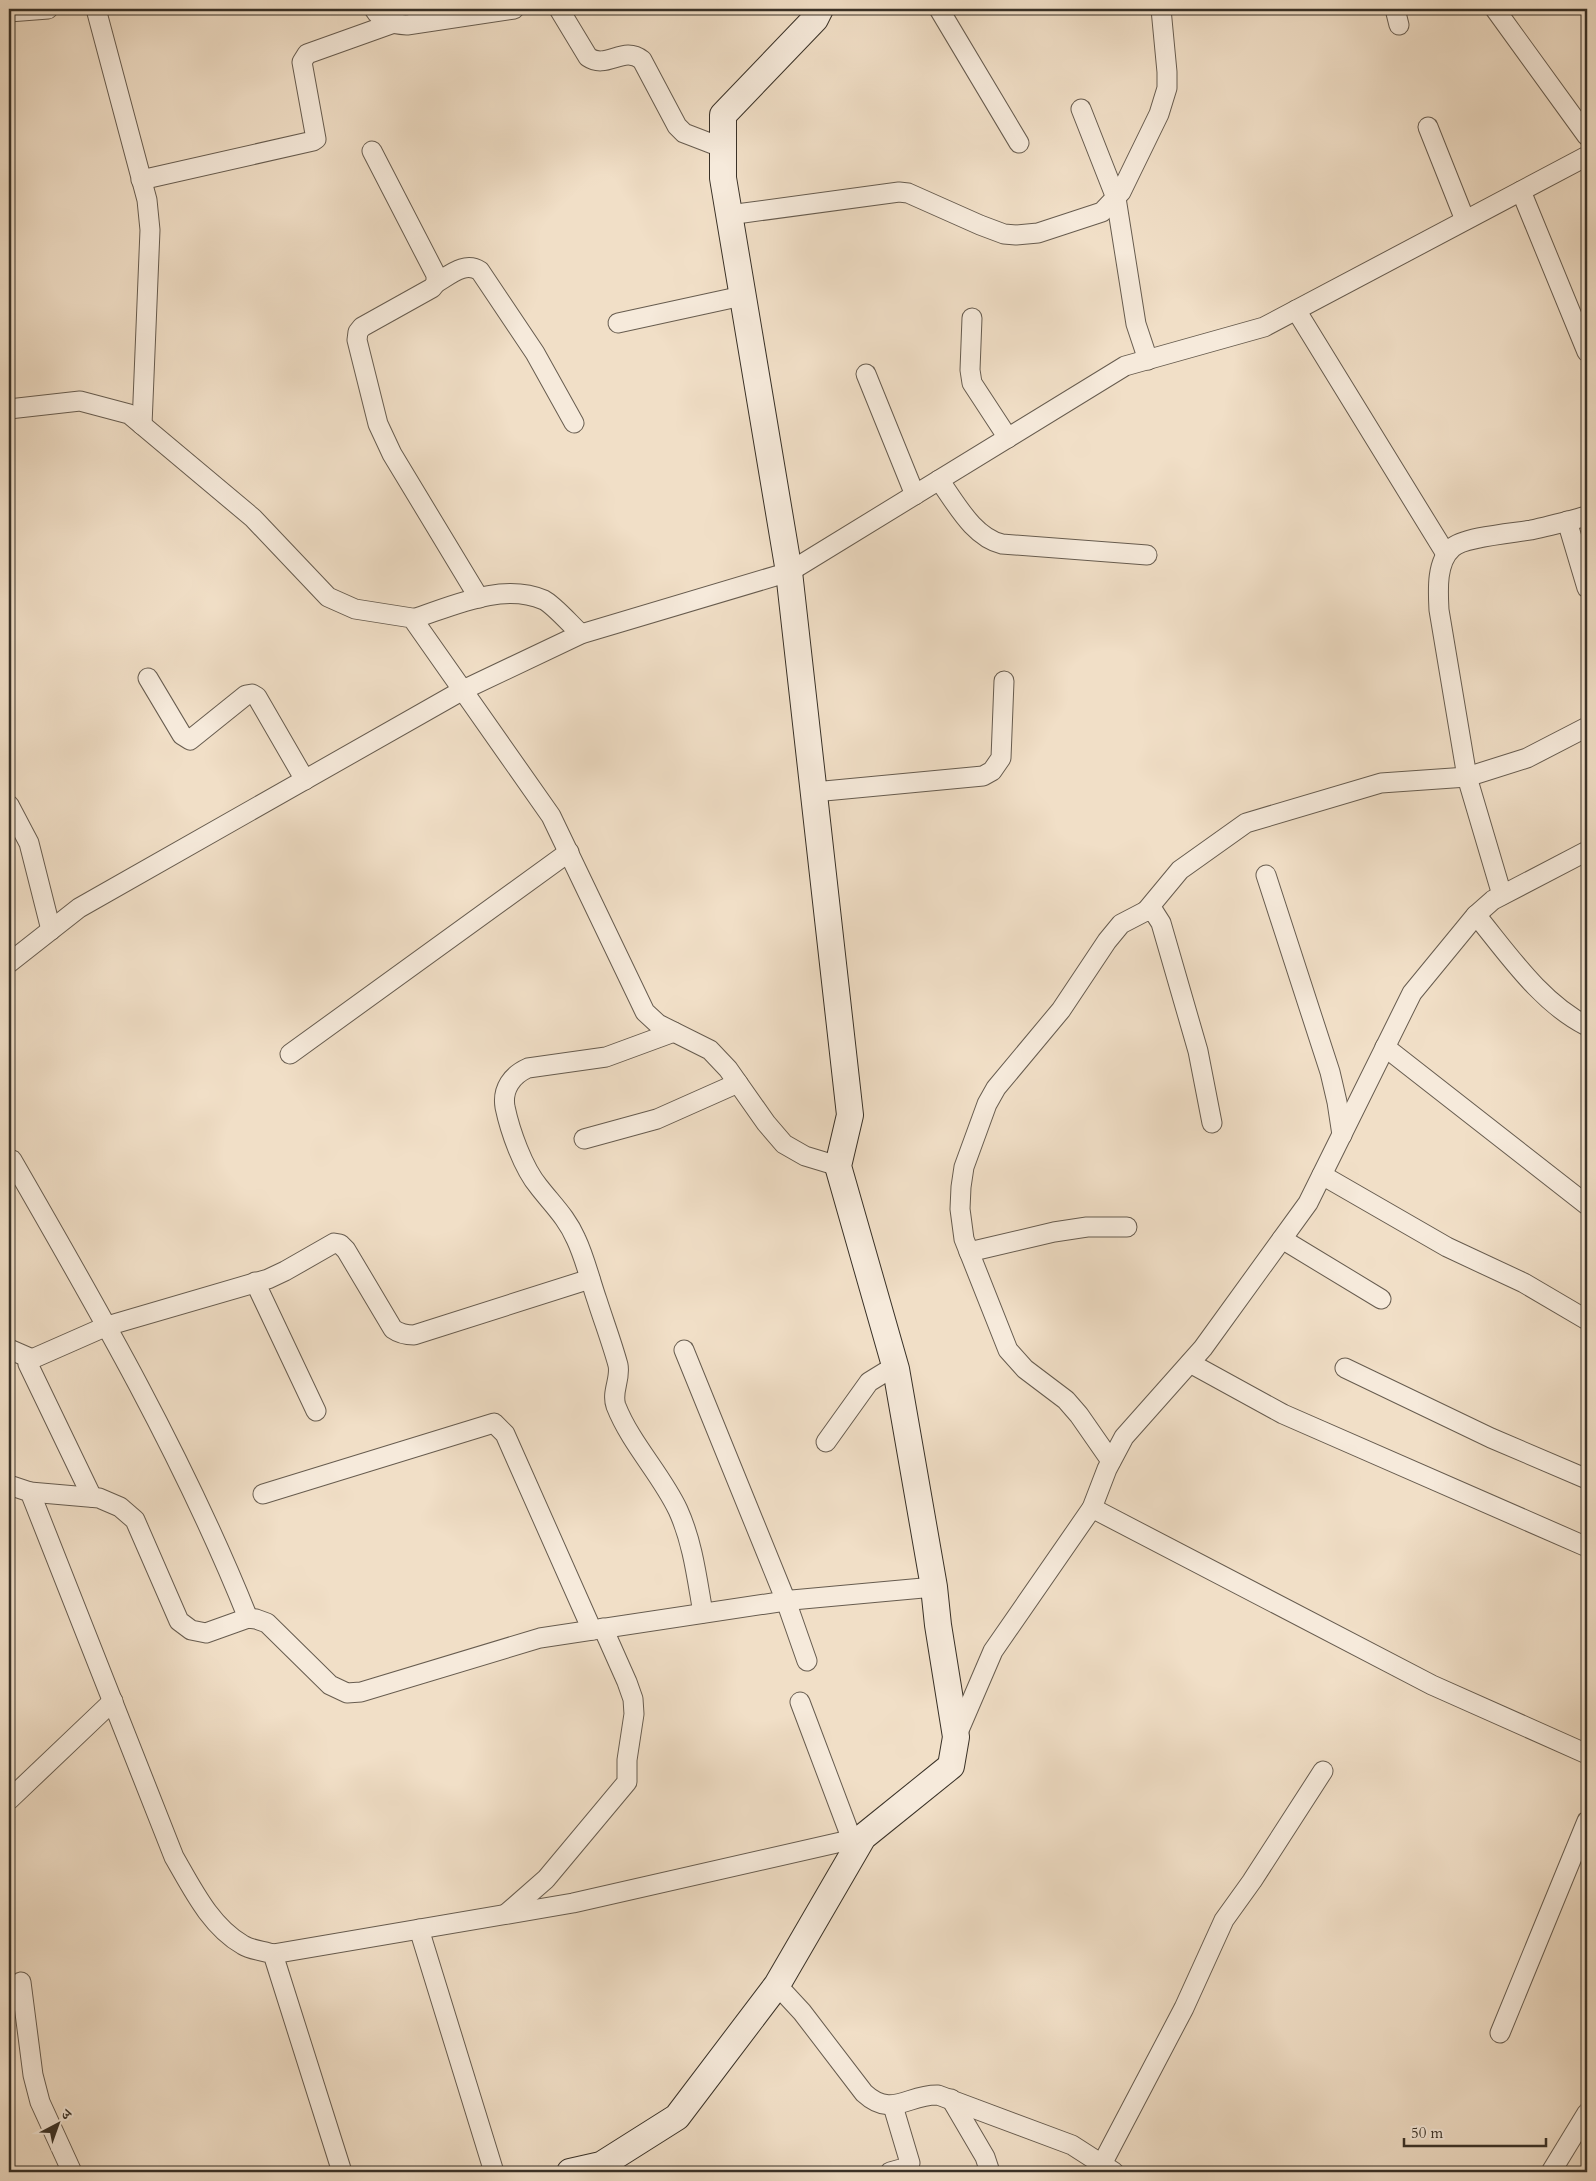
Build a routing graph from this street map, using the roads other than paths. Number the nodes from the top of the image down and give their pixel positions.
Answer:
1 (48, 9) edge
2 (96, 9) edge
3 (374, 9) edge
4 (514, 9) edge
5 (560, 9) edge
6 (821, 9) edge
7 (939, 9) edge
8 (1161, 9) edge
9 (1495, 9) edge
10 (9, 12) edge
11 (391, 24) junction
12 (1081, 109) dead end
13 (1428, 127) dead end
14 (1587, 136) edge
15 (1019, 143) dead end
16 (723, 148) junction
17 (372, 151) dead end
18 (1587, 156) edge
19 (141, 180) junction
20 (1521, 191) junction
21 (1116, 198) junction
22 (729, 215) junction
23 (1466, 220) junction
24 (436, 283) junction
25 (742, 296) junction
26 (1296, 310) junction
27 (972, 318) dead end
28 (618, 323) dead end
29 (1587, 352) edge
30 (1148, 360) junction
31 (866, 374) dead end
32 (9, 409) edge
33 (574, 423) dead end
34 (142, 425) junction
35 (1008, 438) junction
36 (939, 480) junction
37 (915, 495) junction
38 (1587, 516) edge
39 (1567, 521) junction
40 (1446, 554) junction
41 (1147, 555) dead end
42 (789, 572) junction
43 (1587, 588) edge
44 (479, 598) junction
45 (413, 619) junction
46 (581, 634) junction
47 (148, 678) dead end
48 (1004, 681) dead end
49 (463, 690) junction
50 (1587, 727) edge
51 (1467, 777) junction
52 (305, 780) junction
53 (814, 792) junction
54 (9, 805) edge
55 (1587, 851) edge
56 (569, 852) junction
57 (1266, 875) dead end
58 (1502, 895) junction
59 (1146, 910) junction
60 (1476, 915) junction
61 (51, 930) junction
62 (9, 963) edge
63 (1587, 1026) edge
64 (674, 1032) junction
65 (1385, 1047) junction
66 (290, 1054) dead end
67 (738, 1083) junction
68 (1212, 1123) dead end
69 (1342, 1135) junction
70 (584, 1139) dead end
71 (12, 1160) dead end
72 (838, 1166) junction
73 (1322, 1175) junction
74 (1587, 1205) edge
75 (1127, 1228) dead end
76 (1282, 1239) junction
77 (969, 1252) junction
78 (590, 1279) junction
79 (255, 1282) junction
80 (1381, 1299) dead end
81 (1587, 1320) edge
82 (108, 1326) junction
83 (9, 1349) edge
84 (684, 1350) dead end
85 (32, 1359) junction
86 (1190, 1363) junction
87 (895, 1366) junction
88 (1345, 1368) dead end
89 (316, 1411) dead end
90 (826, 1442) dead end
91 (1111, 1461) junction
92 (1587, 1479) edge
93 (9, 1485) edge
94 (30, 1492) junction
95 (263, 1494) dead end
96 (92, 1497) junction
97 (1092, 1508) junction
98 (1587, 1547) edge
99 (934, 1587) junction
100 (786, 1601) junction
101 (703, 1613) junction
102 (248, 1618) junction
103 (597, 1629) junction
104 (807, 1660) dead end
105 (113, 1701) junction
106 (800, 1702) dead end
107 (956, 1737) junction
108 (1587, 1754) edge
109 (1323, 1770) dead end
110 (9, 1800) edge
111 (1587, 1822) edge
112 (858, 1839) junction
113 (504, 1915) junction
114 (419, 1929) junction
115 (273, 1954) junction
116 (21, 1982) dead end
117 (777, 1985) junction
118 (1500, 2033) dead end
119 (951, 2099) junction
120 (893, 2106) junction
121 (1587, 2113) edge
122 (599, 2168) edge
123 (1108, 2168) edge
124 (72, 2172) edge
125 (342, 2172) edge
126 (494, 2172) edge
127 (570, 2172) edge
128 (890, 2172) edge
129 (990, 2172) edge
130 (1552, 2172) edge

1 - 10 street
2 - 19 street
3 - 11 street
4 - 11 street
5 - 16 street
6 - 16 street
7 - 15 street
8 - 21 street
9 - 14 street
11 - 19 street
12 - 21 street
13 - 23 street
16 - 22 street
17 - 24 street
18 - 20 street
19 - 34 street
20 - 23 street
20 - 29 street
21 - 22 street
21 - 30 street
22 - 25 street
23 - 26 street
24 - 33 street
24 - 44 street
25 - 28 street
25 - 42 street
26 - 30 street
26 - 40 street
27 - 35 street
30 - 35 street
31 - 37 street
32 - 34 street
34 - 45 street
35 - 36 street
36 - 37 street
36 - 41 street
37 - 42 street
38 - 39 street
39 - 40 street
39 - 43 street
40 - 51 street
42 - 46 street
42 - 53 street
44 - 45 street
44 - 46 street
45 - 49 street
46 - 49 street
47 - 52 street
48 - 53 street
49 - 52 street
49 - 56 street
50 - 51 street
51 - 58 street
51 - 59 street
52 - 61 street
53 - 72 street
54 - 61 street
55 - 58 street
56 - 64 street
56 - 66 street
57 - 69 street
58 - 60 street
59 - 68 street
59 - 77 street
60 - 63 street
60 - 65 street
61 - 62 street
64 - 67 street
64 - 78 street
65 - 69 street
65 - 74 street
67 - 70 street
67 - 72 street
69 - 73 street
71 - 82 street
72 - 87 street
73 - 76 street
73 - 81 street
75 - 77 street
76 - 80 street
76 - 86 street
77 - 91 street
78 - 79 street
78 - 101 street
79 - 82 street
79 - 89 street
82 - 85 street
82 - 102 street
83 - 85 street
84 - 100 street
85 - 96 street
86 - 91 street
86 - 98 street
87 - 90 street
87 - 99 street
88 - 92 street
91 - 97 street
93 - 94 street
94 - 96 street
94 - 105 street
95 - 103 street
96 - 102 street
97 - 107 street
97 - 108 street
99 - 100 street
99 - 107 street
100 - 101 street
100 - 104 street
101 - 103 street
102 - 103 street
103 - 113 street
105 - 110 street
105 - 115 street
106 - 112 street
107 - 112 street
109 - 123 street
111 - 118 street
112 - 113 street
112 - 117 street
113 - 114 street
114 - 115 street
114 - 126 street
115 - 125 street
116 - 124 street
117 - 120 street
117 - 122 street
119 - 120 street
119 - 123 street
119 - 129 street
120 - 128 street
121 - 130 street
122 - 127 street

